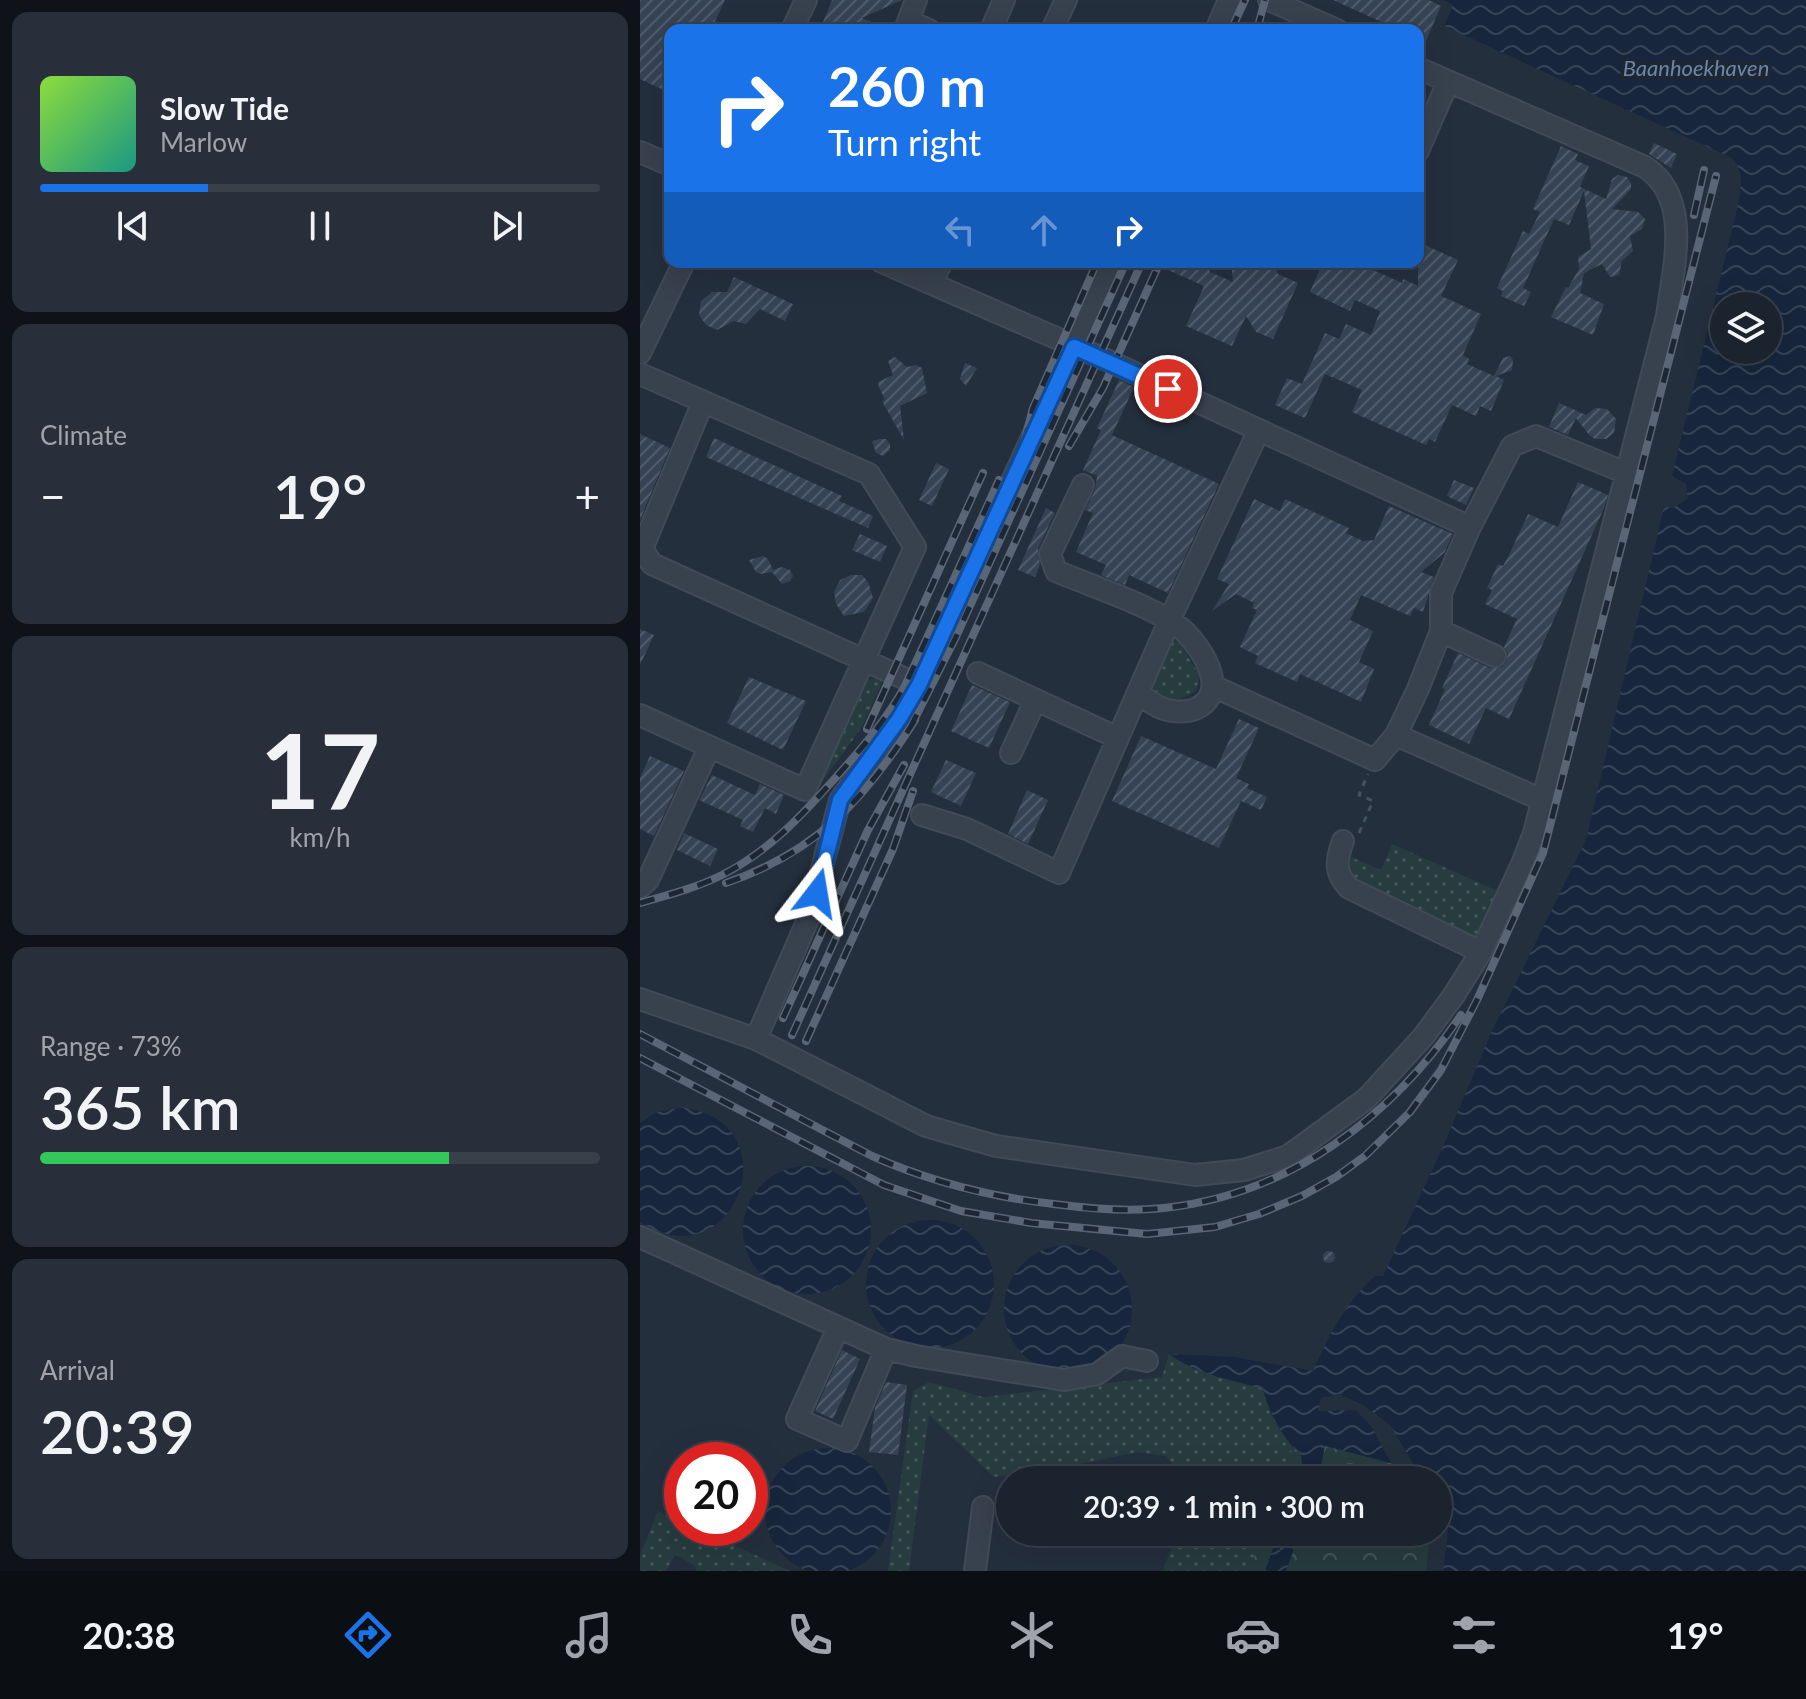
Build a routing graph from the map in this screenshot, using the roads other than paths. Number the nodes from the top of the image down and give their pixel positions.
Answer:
1 (806, 0) edge
2 (916, 0) edge
3 (1004, 0) edge
4 (1066, 0) edge
5 (1229, 0) edge
6 (1269, 0) edge
7 (795, 24) edge
8 (907, 24) edge
9 (994, 24) edge
10 (1055, 24) edge
11 (1219, 24) edge
12 (1323, 24) edge
13 (1424, 71) edge
14 (1448, 82) junction
15 (1424, 137) edge
16 (640, 152) edge
17 (664, 162) edge
18 (681, 268) edge
19 (896, 268) edge
20 (939, 268) edge
21 (1109, 268) edge
22 (931, 283) junction
23 (1074, 347) junction
24 (640, 353) edge
25 (640, 374) edge
26 (703, 402) junction
27 (1259, 430) junction
28 (1626, 473) junction
29 (1083, 485) dead end
30 (1470, 527) junction
31 (1170, 619) junction
32 (1441, 631) junction
33 (1495, 656) dead end
34 (864, 660) junction
35 (978, 673) dead end
36 (919, 685) junction
37 (1213, 686) junction
38 (1138, 693) junction
39 (1035, 701) junction
40 (640, 715) edge
41 (1396, 735) junction
42 (1118, 738) junction
43 (709, 748) junction
44 (1011, 753) dead end
45 (1542, 800) junction
46 (922, 815) dead end
47 (1343, 841) road end
48 (640, 887) edge
49 (1481, 952) junction
50 (640, 999) edge
51 (756, 1039) junction
52 (640, 1237) edge
53 (838, 1328) junction
54 (886, 1349) junction
55 (1147, 1361) dead end
56 (983, 1507) dead end
57 (975, 1571) edge

1 - 7 lane
2 - 8 lane
3 - 9 lane
4 - 10 lane
5 - 11 lane
6 - 12 lane
13 - 14 lane
14 - 15 lane
14 - 28 lane
16 - 17 lane
18 - 24 lane
19 - 22 lane
20 - 22 lane
21 - 23 lane
22 - 23 lane
23 - 27 lane
23 - 36 lane
25 - 26 lane
26 - 34 lane
26 - 34 lane
27 - 30 lane
27 - 31 lane
28 - 30 lane
28 - 45 lane
29 - 31 lane
30 - 32 lane
31 - 37 lane
31 - 38 lane
32 - 33 lane
32 - 41 lane
34 - 36 lane
34 - 43 lane
35 - 39 lane
36 - 51 lane
37 - 38 lane
37 - 41 lane
38 - 42 lane
39 - 42 lane
39 - 44 lane
40 - 43 lane
41 - 45 lane
42 - 46 lane
43 - 48 lane
45 - 49 lane
47 - 49 lane
49 - 51 lane
50 - 51 lane
52 - 53 lane
53 - 54 lane
53 - 54 lane
54 - 55 lane
56 - 57 lane

